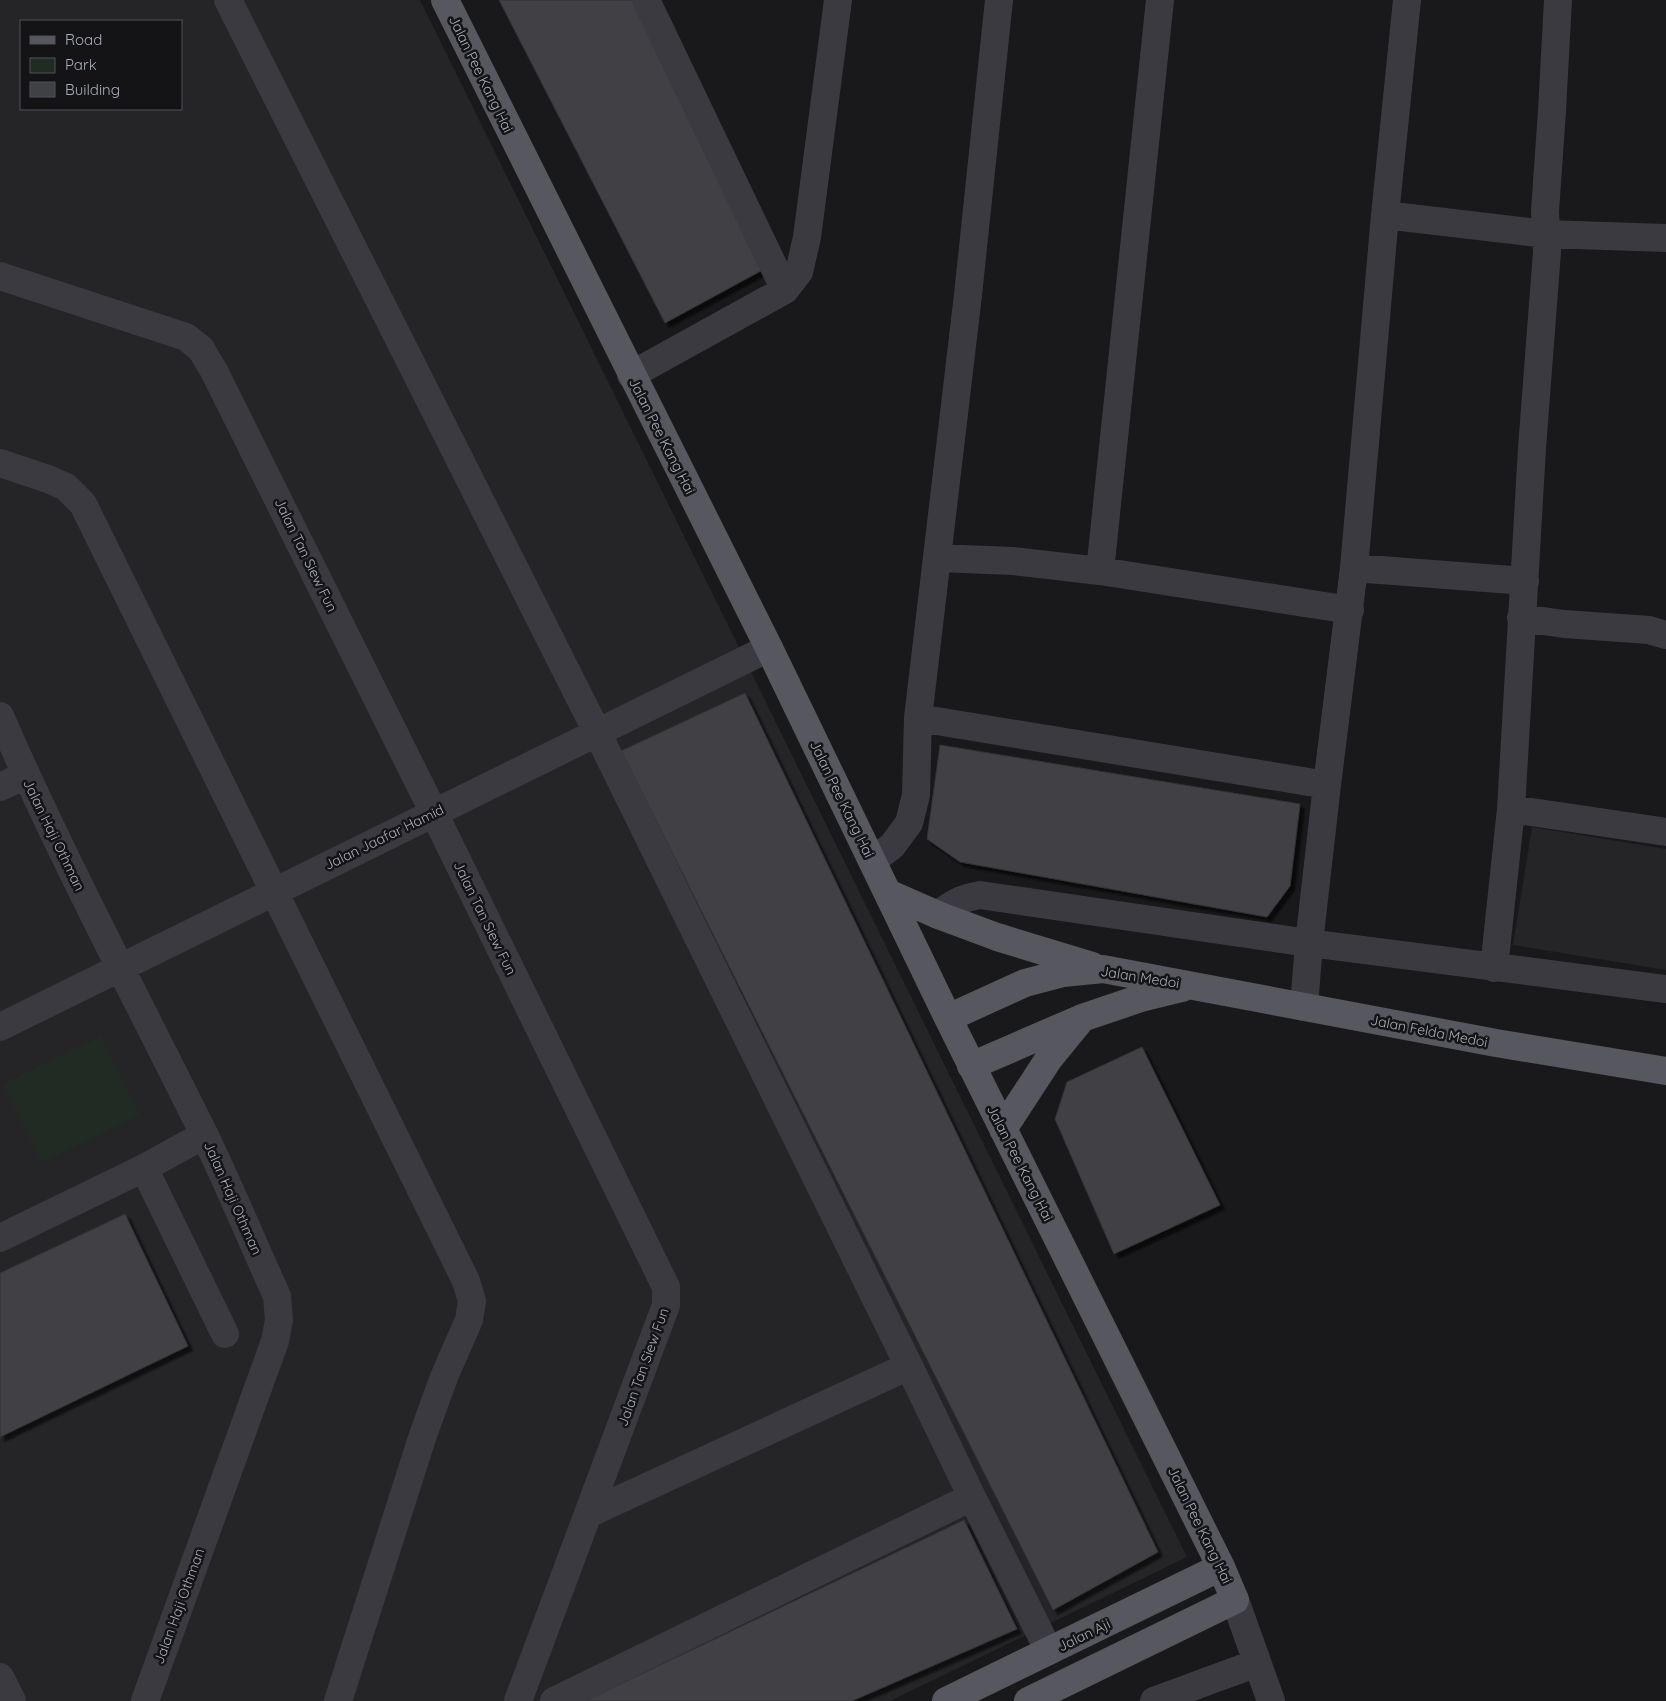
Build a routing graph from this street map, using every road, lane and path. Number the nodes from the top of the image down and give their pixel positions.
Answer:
1 (228, 0) edge
2 (445, 0) edge
3 (646, 0) edge
4 (838, 0) edge
5 (999, 0) edge
6 (1160, 0) edge
7 (1407, 0) edge
8 (1558, 0) edge
9 (1385, 215) junction
10 (1546, 234) junction
11 (1666, 238) edge
12 (0, 276) edge
13 (785, 290) junction
14 (631, 375) junction
15 (0, 463) edge
16 (938, 558) junction
17 (1354, 568) junction
18 (1100, 571) junction
19 (1525, 581) junction
20 (1350, 610) junction
21 (1521, 618) junction
22 (1666, 635) edge
23 (769, 648) junction
24 (0, 716) edge
25 (918, 718) junction
26 (597, 732) junction
27 (26, 775) junction
28 (1326, 785) junction
29 (0, 787) edge
30 (1511, 809) junction
31 (434, 813) junction
32 (1666, 832) edge
33 (872, 861) junction
34 (274, 892) junction
35 (888, 893) junction
36 (938, 915) junction
37 (1309, 944) junction
38 (119, 968) junction
39 (1494, 968) junction
40 (1103, 969) junction
41 (1194, 985) junction
42 (1666, 989) edge
43 (1304, 1007) junction
44 (948, 1018) junction
45 (1082, 1018) junction
46 (0, 1026) edge
47 (971, 1066) junction
48 (1666, 1071) edge
49 (1003, 1129) junction
50 (204, 1135) junction
51 (144, 1168) junction
52 (0, 1238) edge
53 (226, 1334) dead end
54 (910, 1366) junction
55 (972, 1497) junction
56 (588, 1514) junction
57 (1221, 1567) junction
58 (1235, 1600) junction
59 (1049, 1651) junction
60 (1257, 1663) junction
61 (0, 1677) edge
62 (1042, 1698) edge
63 (12, 1701) edge
64 (145, 1701) edge
65 (338, 1701) edge
66 (518, 1701) edge
67 (554, 1701) edge
68 (946, 1701) edge
69 (1154, 1701) edge
70 (1271, 1701) edge

1 - 26 street
2 - 14 main road, Jalan Pee Kang Hai
3 - 13 street
4 - 13 street
5 - 16 street
6 - 18 street
7 - 9 street
8 - 10 street
9 - 10 street
9 - 17 street
10 - 11 street
10 - 19 street
12 - 31 street, Jalan Tan Siew Fun
13 - 14 street
14 - 23 main road, Jalan Pee Kang Hai
15 - 34 street
16 - 18 street
16 - 25 street
17 - 19 street
17 - 20 street
18 - 20 street
19 - 21 street
20 - 28 street
21 - 22 street
21 - 30 street
23 - 26 street, Jalan Jaafar Hamid
23 - 33 main road, Jalan Pee Kang Hai
24 - 27 street, Jalan Haji Othman
25 - 28 street
25 - 33 street
26 - 31 street, Jalan Jaafar Hamid
26 - 54 street
27 - 29 street
27 - 38 street, Jalan Haji Othman
28 - 37 street
30 - 32 street
30 - 39 street
31 - 34 street, Jalan Jaafar Hamid
31 - 56 street, Jalan Tan Siew Fun
33 - 35 main road, Jalan Pee Kang Hai
34 - 38 street, Jalan Jaafar Hamid
34 - 65 street
35 - 36 main road
35 - 44 main road, Jalan Pee Kang Hai
36 - 37 street
36 - 40 main road
37 - 39 street
37 - 43 street
38 - 46 street, Jalan Jaafar Hamid
38 - 50 street, Jalan Haji Othman
39 - 42 street
40 - 41 main road, Jalan Medoi
40 - 44 main road, Jalan Medoi
41 - 43 main road, Jalan Felda Medoi
41 - 45 main road, Jalan Medoi
43 - 48 main road, Jalan Felda Medoi
44 - 47 main road, Jalan Pee Kang Hai
45 - 47 main road, Jalan Medoi
45 - 49 main road
47 - 49 main road, Jalan Pee Kang Hai
49 - 57 main road, Jalan Pee Kang Hai
50 - 51 street
50 - 64 street, Jalan Haji Othman
51 - 52 street
51 - 53 street
54 - 55 street
54 - 56 street
55 - 59 street
55 - 67 street
56 - 66 street, Jalan Tan Siew Fun
57 - 58 main road, Jalan Pee Kang Hai
57 - 59 main road, Jalan Aji
58 - 60 street
58 - 62 main road
59 - 68 main road, Jalan Aji
60 - 69 street
60 - 70 street
61 - 63 street

